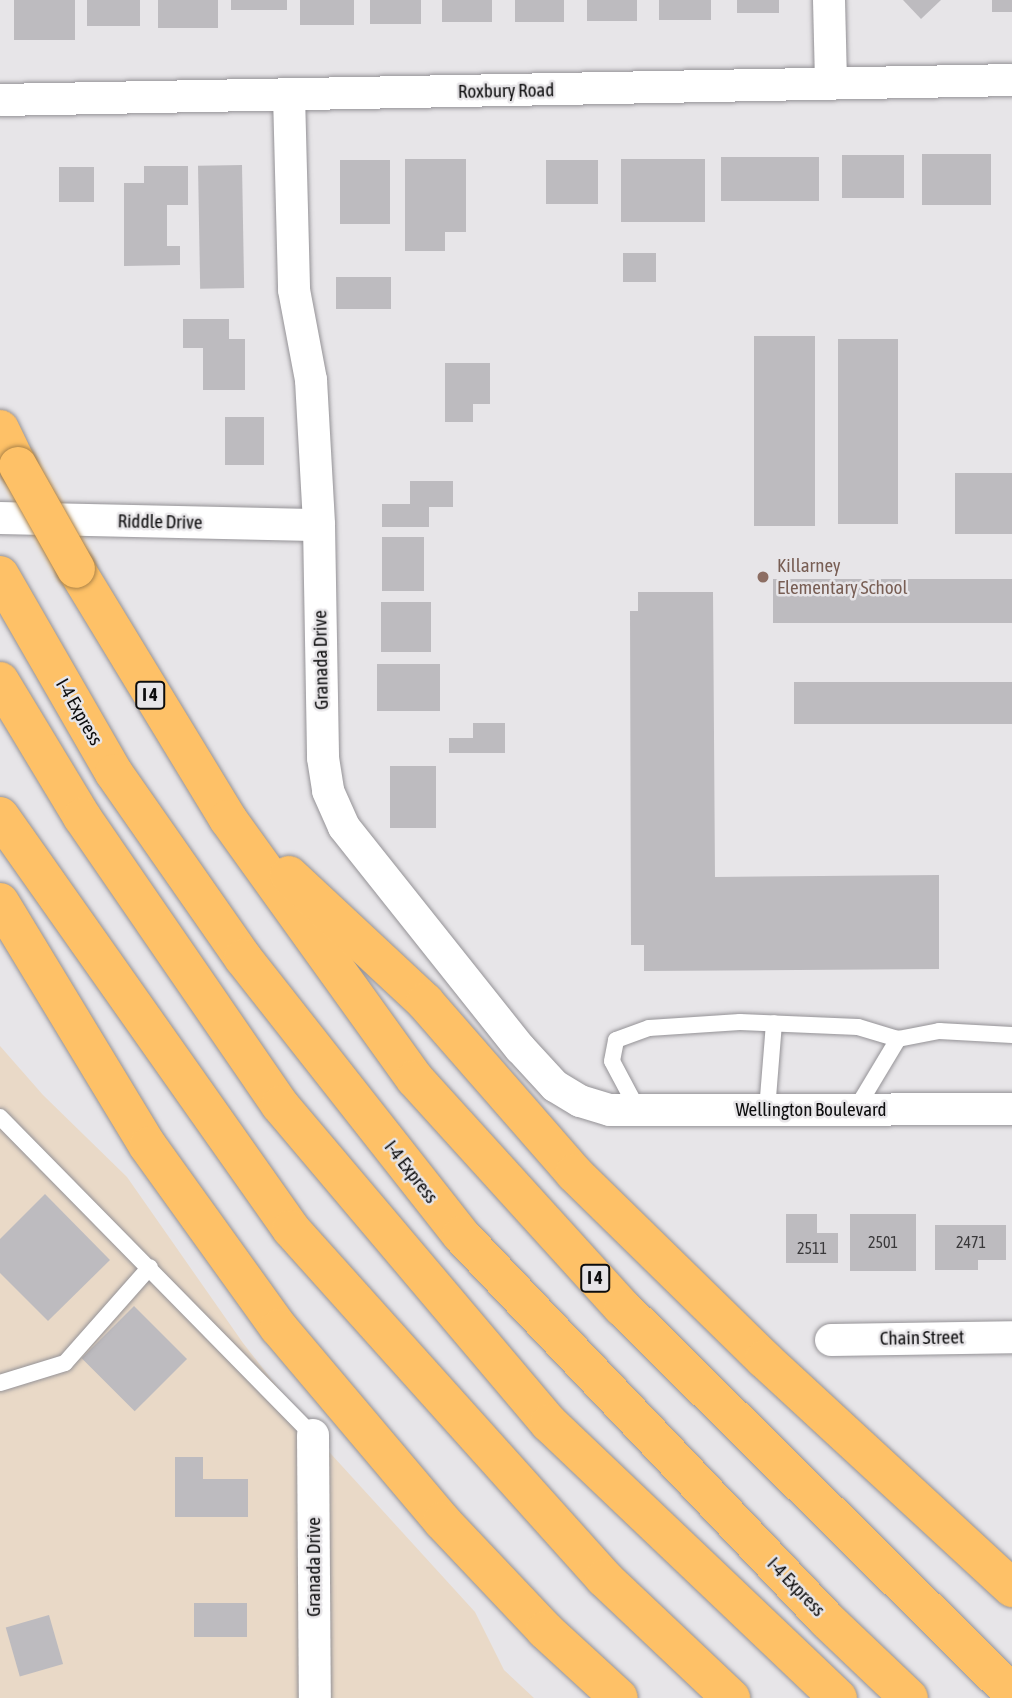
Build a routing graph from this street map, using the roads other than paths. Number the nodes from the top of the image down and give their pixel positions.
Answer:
1 (829, 0) edge
2 (1012, 80) edge
3 (831, 84) junction
4 (289, 95) junction
5 (0, 100) edge
6 (0, 429) edge
7 (0, 518) edge
8 (319, 525) junction
9 (8, 589) edge
10 (0, 681) edge
11 (0, 816) edge
12 (228, 819) junction
13 (0, 902) edge
14 (774, 1023) junction
15 (1012, 1035) edge
16 (898, 1039) junction
17 (1012, 1109) edge
18 (624, 1110) junction
19 (767, 1110) junction
20 (856, 1110) junction
21 (0, 1117) edge
22 (150, 1267) junction
23 (1012, 1337) edge
24 (831, 1340) dead end
25 (0, 1383) edge
26 (313, 1435) joint
27 (1012, 1588) edge
28 (1012, 1693) edge
29 (315, 1698) edge
30 (620, 1698) edge
31 (731, 1698) edge
32 (838, 1698) edge
33 (909, 1698) edge

1 - 3 street
2 - 3 street, Roxbury Road
3 - 4 street, Roxbury Road
4 - 5 street, Roxbury Road
4 - 8 street, Granada Drive
6 - 12 highway, I 4, bridge
7 - 8 street, Riddle Drive
8 - 18 street, Granada Drive
9 - 33 highway, I-4 Express
10 - 32 highway
11 - 31 highway
12 - 27 highway
12 - 28 highway, I 4
13 - 30 highway
14 - 16 lane
14 - 18 lane
14 - 19 lane
15 - 16 lane
16 - 20 lane
17 - 20 street, Wellington Boulevard
18 - 19 street, Wellington Boulevard
19 - 20 street, Wellington Boulevard
21 - 22 lane
22 - 25 lane
22 - 26 lane
23 - 24 street, Chain Street
26 - 29 street, Granada Drive

